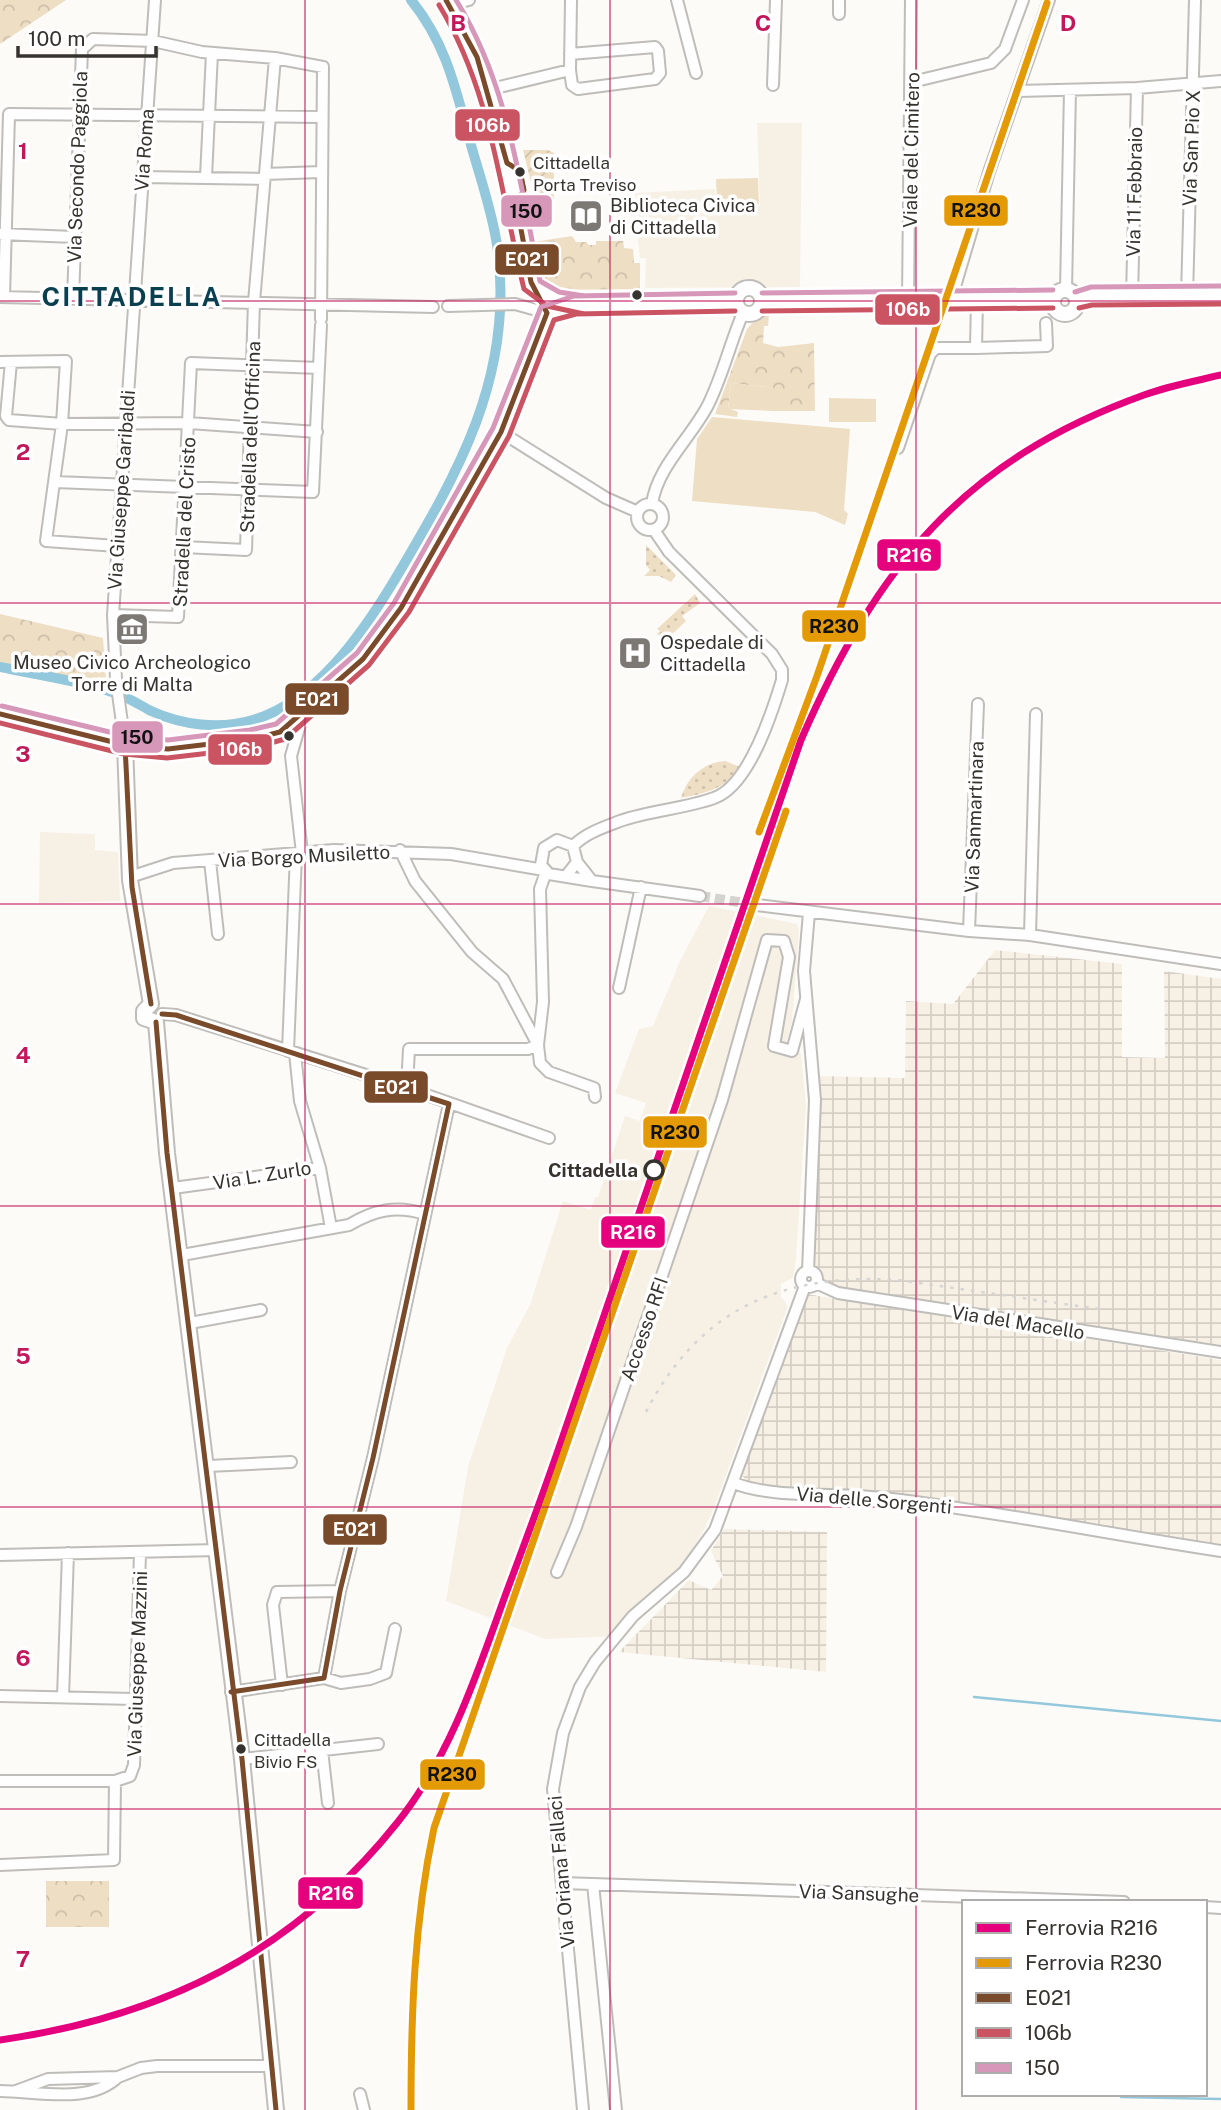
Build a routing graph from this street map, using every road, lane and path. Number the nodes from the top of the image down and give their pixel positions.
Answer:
1 (155, 0) edge
2 (469, 0) edge
3 (571, 0) edge
4 (677, 0) edge
5 (776, 0) edge
6 (839, 0) edge
7 (911, 0) edge
8 (1023, 0) edge
9 (1049, 0) edge
10 (1195, 0) edge
11 (448, 2) edge
12 (839, 13) dead end
13 (153, 41) junction
14 (207, 52) junction
15 (570, 54) junction
16 (275, 58) junction
17 (570, 70) junction
18 (696, 73) dead end
19 (1221, 81) edge
20 (912, 82) junction
21 (1194, 84) junction
22 (773, 85) dead end
23 (1137, 88) junction
24 (487, 90) junction
25 (1070, 90) junction
26 (1017, 91) junction
27 (79, 114) junction
28 (146, 115) junction
29 (269, 115) junction
30 (208, 116) junction
31 (322, 117) junction
32 (321, 172) junction
33 (3, 173) edge
34 (265, 176) junction
35 (141, 177) junction
36 (206, 177) junction
37 (2, 234) edge
38 (74, 237) junction
39 (536, 290) junction
40 (1066, 290) junction
41 (1221, 295) edge
42 (2, 296) edge
43 (1187, 296) junction
44 (1132, 297) junction
45 (73, 299) junction
46 (1053, 299) junction
47 (135, 300) junction
48 (951, 300) junction
49 (977, 300) junction
50 (1077, 300) junction
51 (908, 301) junction
52 (254, 302) junction
53 (762, 302) junction
54 (321, 304) junction
55 (514, 304) junction
56 (573, 305) junction
57 (448, 306) dead end
58 (433, 307) dead end
59 (739, 307) junction
60 (547, 313) junction
61 (1046, 323) dead end
62 (976, 348) junction
63 (6, 362) edge
64 (252, 365) junction
65 (319, 368) junction
66 (62, 424) junction
67 (124, 424) junction
68 (190, 424) junction
69 (250, 426) junction
70 (317, 432) junction
71 (501, 432) junction
72 (898, 448) dead end
73 (55, 482) junction
74 (121, 486) junction
75 (186, 487) junction
76 (246, 488) junction
77 (652, 504) junction
78 (638, 512) junction
79 (654, 530) junction
80 (117, 547) junction
81 (183, 547) junction
82 (113, 615) junction
83 (978, 704) dead end
84 (0, 714) edge
85 (303, 714) junction
86 (1036, 714) dead end
87 (125, 744) junction
88 (573, 846) junction
89 (400, 850) junction
90 (299, 853) junction
91 (541, 853) junction
92 (210, 861) junction
93 (577, 862) junction
94 (519, 866) junction
95 (545, 871) junction
96 (566, 876) junction
97 (132, 881) junction
98 (592, 881) junction
99 (640, 887) junction
100 (700, 896) tunnel mouth
101 (757, 905) tunnel mouth
102 (809, 913) junction
103 (969, 931) junction
104 (218, 934) dead end
105 (1030, 935) junction
106 (1221, 964) edge
107 (619, 988) dead end
108 (806, 999) junction
109 (156, 1013) junction
110 (538, 1045) junction
111 (292, 1056) junction
112 (407, 1088) junction
113 (596, 1097) dead end
114 (449, 1104) junction
115 (549, 1138) dead end
116 (320, 1168) junction
117 (173, 1188) junction
118 (425, 1214) junction
119 (331, 1228) junction
120 (182, 1255) junction
121 (808, 1271) junction
122 (817, 1283) junction
123 (804, 1286) junction
124 (261, 1310) dead end
125 (190, 1322) junction
126 (1221, 1352) edge
127 (290, 1462) dead end
128 (208, 1466) junction
129 (734, 1483) junction
130 (218, 1550) junction
131 (1221, 1551) edge
132 (140, 1552) junction
133 (68, 1553) junction
134 (0, 1555) edge
135 (557, 1573) dead end
136 (340, 1591) junction
137 (395, 1629) dead end
138 (324, 1678) junction
139 (282, 1685) junction
140 (232, 1692) junction
141 (0, 1696) edge
142 (64, 1697) junction
143 (135, 1699) junction
144 (378, 1744) dead end
145 (323, 1751) junction
146 (242, 1759) junction
147 (0, 1781) edge
148 (115, 1781) junction
149 (328, 1803) dead end
150 (0, 1865) edge
151 (562, 1883) junction
152 (593, 1884) junction
153 (1065, 1900) edge
154 (271, 2066) junction
155 (0, 2091) edge
156 (360, 2094) dead end
157 (276, 2110) edge
158 (364, 2110) edge
159 (583, 2110) edge
160 (616, 2110) edge

1 - 13 street, Via Roma
2 - 11 street
3 - 15 street
4 - 18 street
5 - 22 street
6 - 12 street
7 - 20 street, Viale del Cimitero
8 - 20 street
9 - 26 street
10 - 21 street, Via San Pio X
11 - 24 street
13 - 14 street
13 - 27 street, Via Secondo Paggiola
13 - 28 street, Via Roma
14 - 16 street
14 - 30 street
15 - 17 street
15 - 17 street
16 - 29 street, Stradella dell'Officina
16 - 31 street
17 - 24 street
19 - 21 street
20 - 51 street, Viale del Cimitero
21 - 23 street
21 - 43 street, Via San Pio X
23 - 25 street
23 - 44 street, Via 11 Febbraio
24 - 39 street
25 - 26 street
25 - 40 street
26 - 48 street
27 - 28 street
27 - 33 street
27 - 38 street, Via Secondo Paggiola
28 - 30 street
28 - 35 street, Via Roma
29 - 30 street
29 - 31 street
29 - 34 street, Stradella dell'Officina
30 - 36 street
31 - 32 street
32 - 34 street
32 - 54 street
33 - 37 street
34 - 36 street
34 - 52 street, Stradella dell'Officina
35 - 36 street
35 - 47 street, Via Roma
37 - 38 street
37 - 42 street
38 - 45 street, Via Secondo Paggiola
39 - 55 street
39 - 56 street
39 - 60 street
40 - 46 street
40 - 50 street
41 - 43 street
42 - 45 street
43 - 44 street
44 - 50 street
45 - 47 street
46 - 49 street
46 - 50 street
47 - 52 street
47 - 67 street, Via Giuseppe Garibaldi
48 - 49 street
48 - 51 street
49 - 62 street
51 - 53 street
52 - 54 street
52 - 64 street, Stradella dell'Officina
53 - 59 street
53 - 59 street
54 - 58 street
54 - 65 street
55 - 57 street
55 - 60 street
56 - 59 street
56 - 60 street
59 - 77 street
60 - 71 street
61 - 62 street
62 - 72 street
63 - 66 street
63 - 66 street
64 - 65 street
64 - 68 street, Stradella del Cristo
64 - 69 street, Stradella dell'Officina
65 - 70 street
66 - 67 street
66 - 73 street
67 - 68 street
67 - 74 street, Via Giuseppe Garibaldi
68 - 69 street
68 - 75 street, Stradella del Cristo
69 - 70 street
69 - 76 street, Stradella dell'Officina
70 - 76 street
71 - 78 street
71 - 85 street
73 - 74 street
73 - 80 street
74 - 75 street
74 - 80 street, Via Giuseppe Garibaldi
75 - 76 street
75 - 81 street, Stradella del Cristo
76 - 81 street, Stradella dell'Officina
77 - 78 street
77 - 79 street
78 - 79 street
79 - 88 street
80 - 82 street, Via Giuseppe Garibaldi
81 - 82 street, Stradella del Cristo
82 - 87 street, Via Giuseppe Garibaldi
83 - 103 street, Via Sanmartinara
84 - 87 street
85 - 87 street
85 - 90 street, Via L. Zurlo
86 - 105 street
87 - 97 street
88 - 91 street
88 - 93 street
89 - 90 street, Via Borgo Musiletto
89 - 94 street, Via Borgo Musiletto
89 - 110 street
90 - 92 street, Via Borgo Musiletto
90 - 111 street, Via L. Zurlo
91 - 94 street
91 - 95 street
92 - 97 street, Via Borgo Musiletto
92 - 104 street
93 - 96 street
93 - 98 street
94 - 95 street, Via Borgo Musiletto
95 - 96 street
95 - 110 street
96 - 98 street
97 - 109 street
98 - 99 street
99 - 100 street
99 - 107 street
101 - 102 street
102 - 103 street
102 - 108 street
103 - 105 street
105 - 106 street
108 - 121 street
108 - 135 street, Accesso RFI
109 - 111 street
109 - 117 street
110 - 112 street
110 - 113 street
111 - 112 street
111 - 116 street, Via L. Zurlo
112 - 114 street
114 - 115 street
114 - 118 street
116 - 117 street, Via L. Zurlo
116 - 119 street
117 - 120 street
118 - 119 street
118 - 136 street
119 - 120 street
120 - 125 street
121 - 122 street
121 - 123 street
122 - 123 street
122 - 126 street, Via del Macello
123 - 129 street
124 - 125 street
125 - 128 street
127 - 128 street
128 - 130 street
129 - 131 street, Via delle Sorgenti
129 - 151 street, Via Oriana Fallaci
130 - 132 street
130 - 140 street
132 - 133 street
132 - 143 street, Via Giuseppe Mazzini
133 - 134 street
133 - 142 street
136 - 138 street
136 - 139 street
137 - 138 street
138 - 139 street
139 - 140 street
140 - 146 street
141 - 142 street
142 - 143 street
143 - 148 street, Via Giuseppe Mazzini
144 - 145 street
145 - 146 street
145 - 149 street
146 - 154 street
147 - 148 street
148 - 150 street, Via Giuseppe Mazzini
151 - 152 street, Via Sansughe
151 - 159 street, Via Oriana Fallaci
152 - 153 street, Via Sansughe
152 - 160 street
154 - 155 street
154 - 157 street
156 - 158 street

